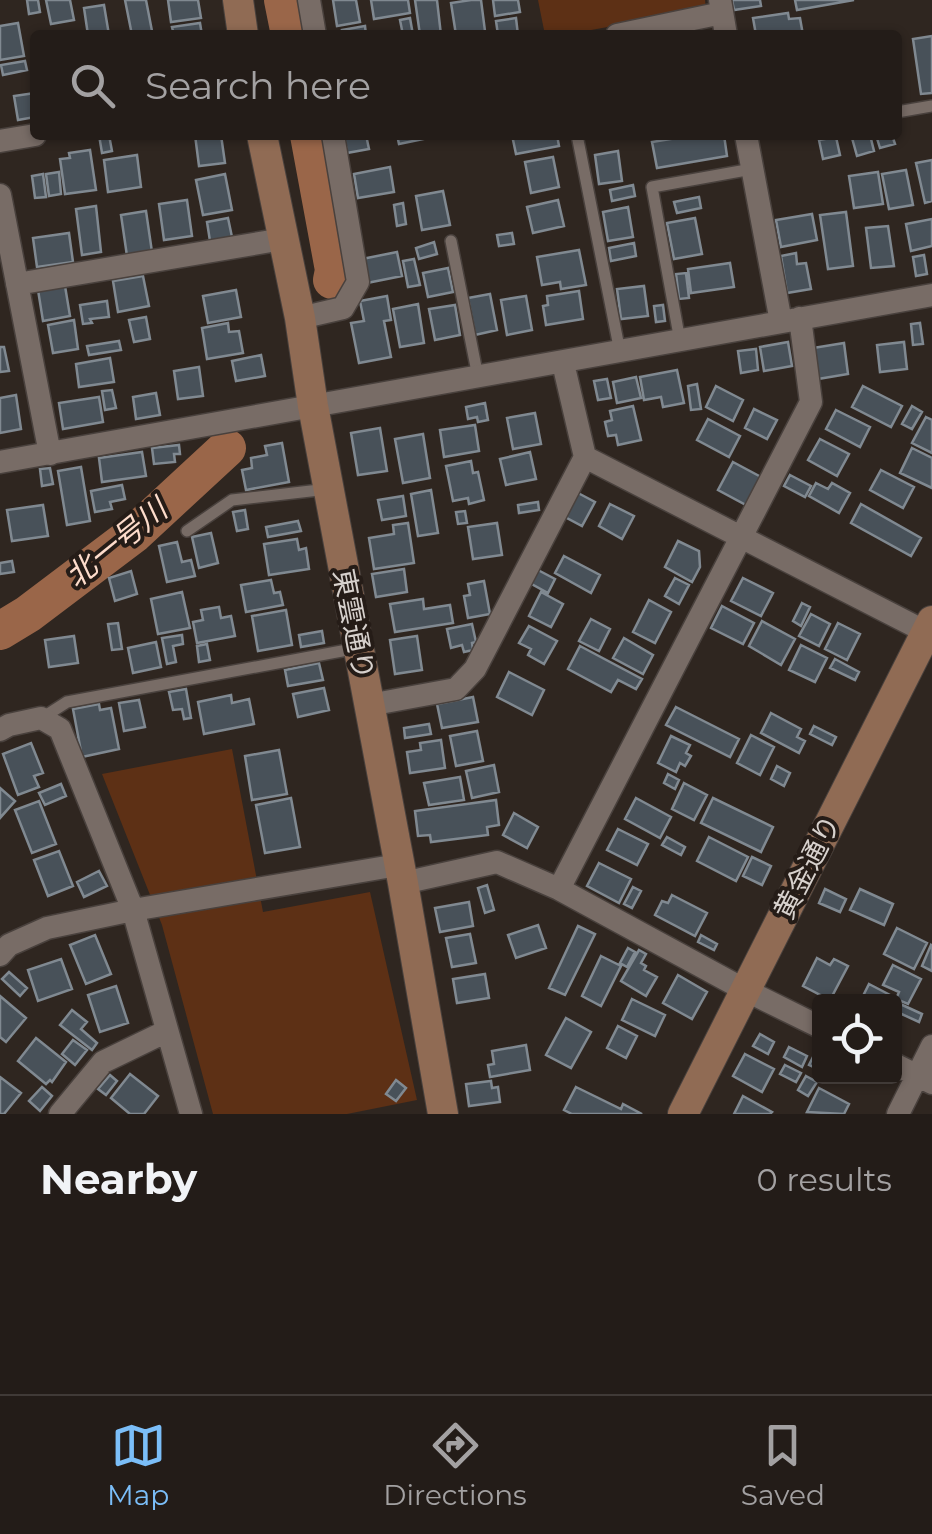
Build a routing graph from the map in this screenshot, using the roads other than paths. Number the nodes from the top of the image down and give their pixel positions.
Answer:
1 (238, 0) edge
2 (309, 0) edge
3 (723, 16) edge
4 (242, 30) edge
5 (315, 30) edge
6 (645, 30) edge
7 (932, 106) edge
8 (902, 111) edge
9 (30, 135) edge
10 (263, 140) edge
11 (334, 140) edge
12 (579, 140) edge
13 (747, 140) edge
14 (0, 141) edge
15 (752, 169) junction
16 (0, 195) edge
17 (284, 239) junction
18 (451, 242) dead end
19 (17, 284) junction
20 (932, 295) edge
21 (300, 318) junction
22 (790, 320) junction
23 (680, 340) junction
24 (620, 352) junction
25 (563, 363) junction
26 (478, 377) junction
27 (313, 406) junction
28 (50, 454) junction
29 (585, 457) junction
30 (0, 462) edge
31 (328, 489) junction
32 (188, 532) dead end
33 (741, 537) junction
34 (930, 629) edge
35 (358, 648) junction
36 (369, 705) junction
37 (42, 718) junction
38 (0, 730) edge
39 (400, 874) junction
40 (559, 889) junction
41 (133, 910) junction
42 (0, 955) edge
43 (745, 990) junction
44 (812, 1023) edge
45 (167, 1031) junction
46 (932, 1046) edge
47 (902, 1068) edge
48 (925, 1079) edge
49 (60, 1114) edge
50 (191, 1114) edge
51 (443, 1114) edge
52 (682, 1114) edge
53 (898, 1114) edge

1 - 4 street
2 - 5 street
3 - 6 street
7 - 8 lane
9 - 14 street
10 - 17 street, 東雲通り
11 - 21 street
12 - 24 lane
13 - 15 street
15 - 22 street
15 - 23 lane
16 - 19 street
17 - 19 street
17 - 21 street, 東雲通り
18 - 26 lane
19 - 28 street
20 - 22 street
21 - 27 street, 東雲通り
22 - 23 street
22 - 33 street
23 - 24 street
24 - 25 street
25 - 26 street
25 - 29 street
26 - 27 street
27 - 28 street
27 - 31 street, 東雲通り
28 - 30 street
29 - 33 street
29 - 36 street
31 - 32 lane
31 - 35 street, 東雲通り
33 - 34 street
33 - 40 street
34 - 43 street, 黄金通り
35 - 36 street, 東雲通り
35 - 37 lane
36 - 39 street, 東雲通り
37 - 38 street
37 - 41 street
39 - 40 street
39 - 41 street
39 - 51 street, 東雲通り
40 - 43 street
41 - 42 street
41 - 45 street
43 - 44 street
43 - 52 street, 黄金通り
45 - 49 street
45 - 50 street
46 - 48 street
47 - 48 street
48 - 53 street

